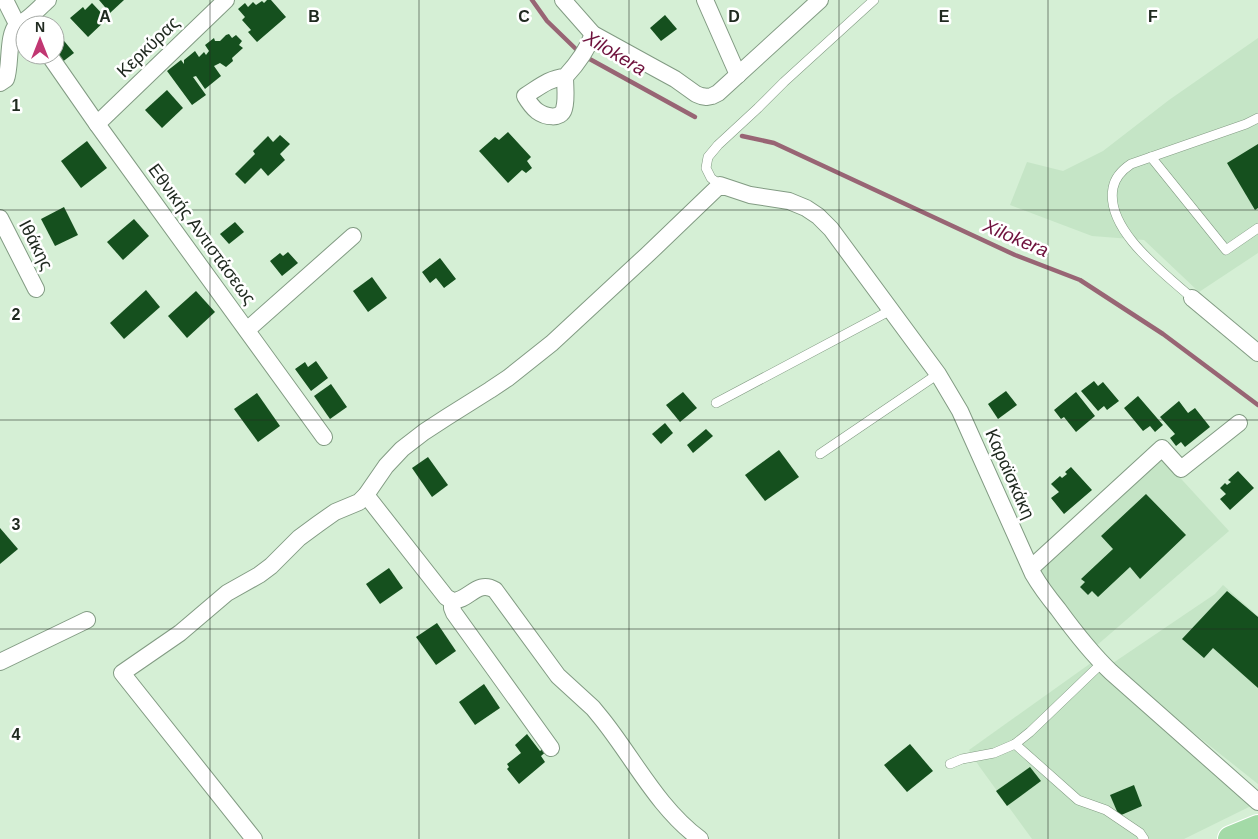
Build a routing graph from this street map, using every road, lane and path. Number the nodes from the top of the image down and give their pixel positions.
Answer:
1 (5, 0) edge
2 (48, 0) edge
3 (226, 0) edge
4 (563, 0) edge
5 (705, 0) edge
6 (820, 0) edge
7 (874, 0) edge
8 (16, 15) edge
9 (32, 15) edge
10 (15, 31) edge
11 (593, 34) junction
12 (57, 65) edge
13 (738, 75) junction
14 (565, 77) dead end
15 (0, 83) edge
16 (1258, 118) edge
17 (97, 124) junction
18 (1151, 158) junction
19 (720, 185) junction
20 (0, 218) edge
21 (1258, 228) edge
22 (354, 236) dead end
23 (36, 289) dead end
24 (1192, 298) joint
25 (890, 310) junction
26 (247, 330) junction
27 (1258, 353) edge
28 (938, 374) junction
29 (716, 403) dead end
30 (1239, 423) dead end
31 (324, 437) dead end
32 (820, 454) dead end
33 (366, 495) junction
34 (1030, 568) junction
35 (452, 601) junction
36 (87, 620) dead end
37 (0, 662) edge
38 (1102, 663) junction
39 (1015, 744) junction
40 (551, 748) dead end
41 (950, 764) dead end
42 (1258, 802) edge
43 (1258, 828) edge
44 (688, 836) edge
45 (254, 839) edge
46 (1144, 839) edge
47 (1231, 839) edge

1 - 8 street
2 - 9 street
3 - 17 street, Κερκύρας
4 - 11 street
5 - 13 street
6 - 13 street
7 - 19 lane
10 - 15 street
11 - 13 street
11 - 14 street
12 - 17 street, Εθνικής Αντιστάσεως
16 - 18 lane
17 - 26 street, Εθνικής Αντιστάσεως
18 - 21 lane
18 - 24 lane
19 - 25 street, Καραϊσκάκη
19 - 33 street
20 - 23 street, Ιθάκης
22 - 26 street
24 - 27 street
25 - 28 street, Καραϊσκάκη
25 - 29 lane
26 - 31 street, Εθνικής Αντιστάσεως
28 - 32 lane
28 - 34 street, Καραϊσκάκη
30 - 34 street
33 - 35 street
33 - 45 street
34 - 38 street, Καραϊσκάκη
35 - 40 street
35 - 44 street
36 - 37 street
38 - 39 lane
38 - 42 street, Καραϊσκάκη
39 - 41 lane
39 - 46 lane
43 - 47 main road

